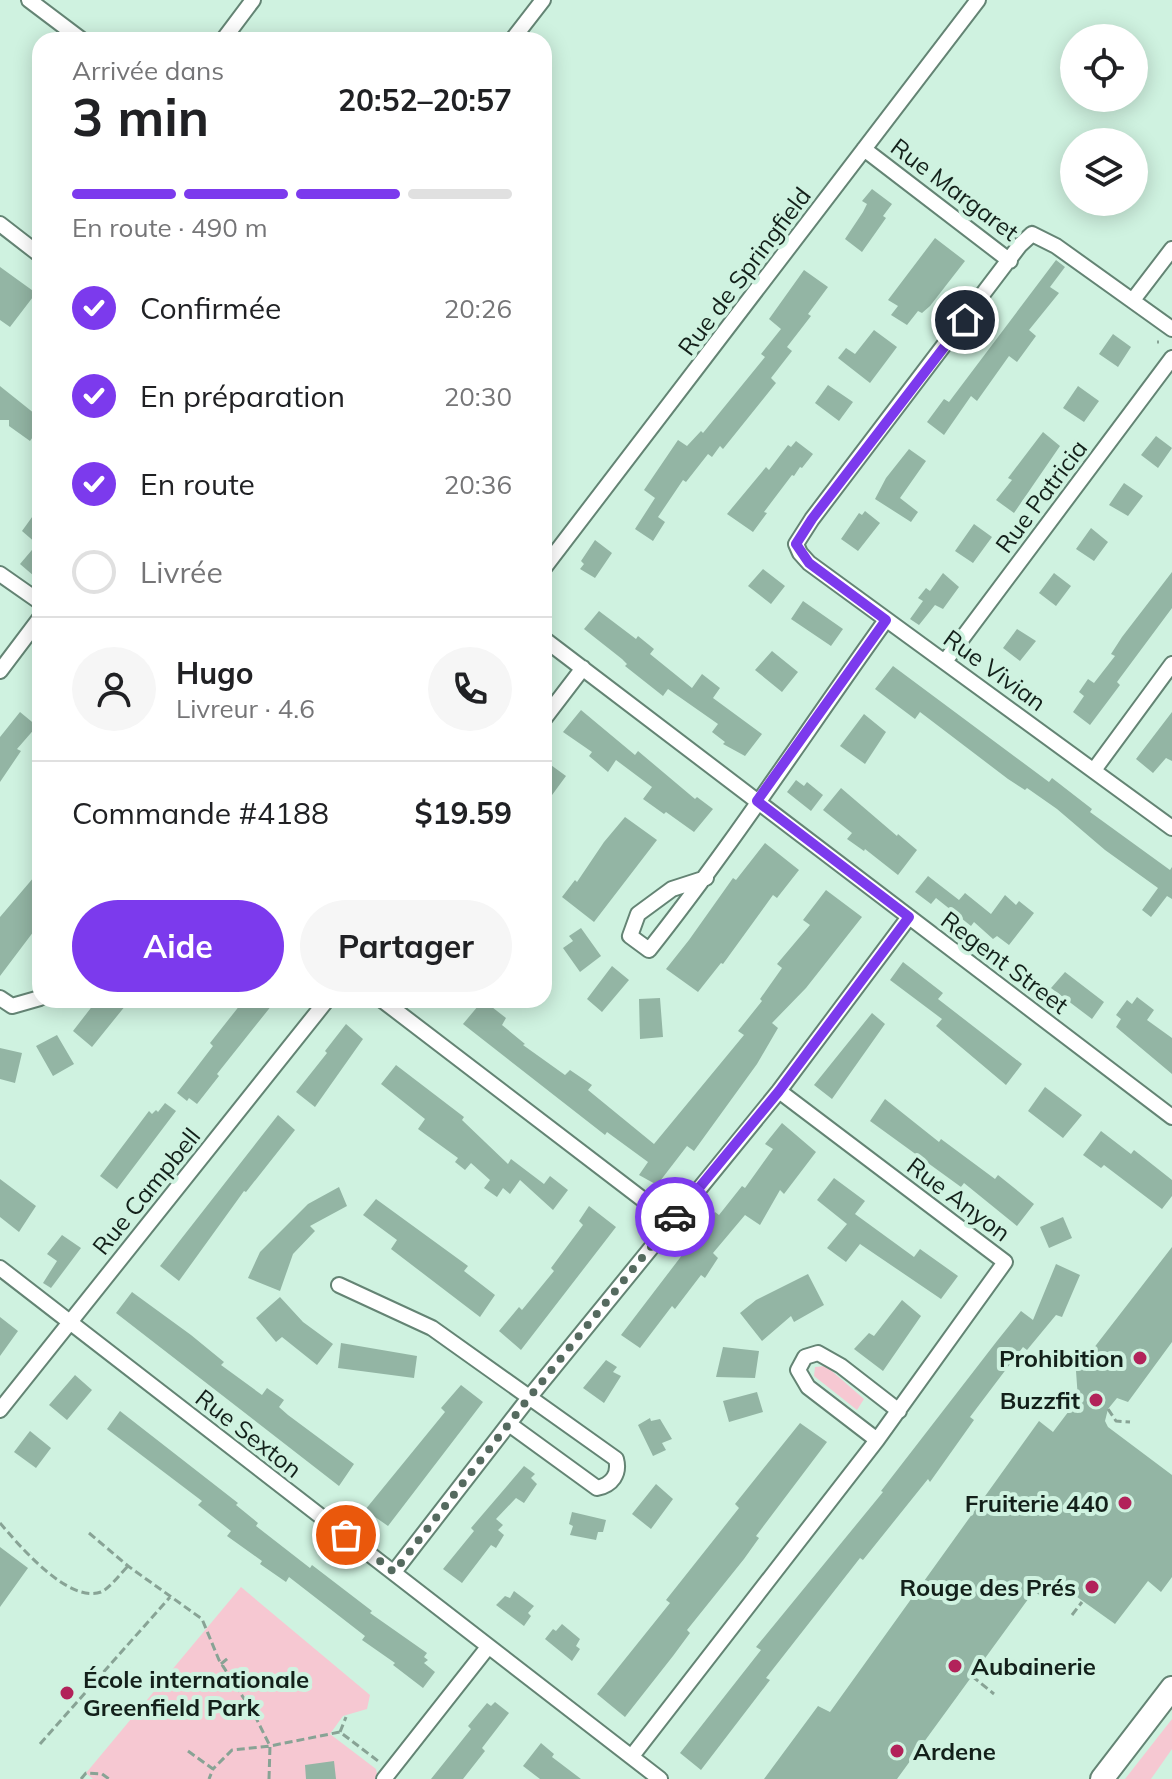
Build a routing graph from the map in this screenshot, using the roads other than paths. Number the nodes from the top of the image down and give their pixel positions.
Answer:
1 (29, 0) edge
2 (253, 0) edge
3 (543, 0) edge
4 (978, 0) edge
5 (71, 32) edge
6 (229, 32) edge
7 (518, 32) edge
8 (864, 149) junction
9 (0, 224) edge
10 (32, 249) edge
11 (1172, 249) edge
12 (1010, 261) junction
13 (1133, 300) junction
14 (1172, 329) edge
15 (1172, 358) edge
16 (552, 558) edge
17 (0, 574) edge
18 (32, 596) edge
19 (886, 620) junction
20 (32, 629) edge
21 (552, 645) edge
22 (946, 660) junction
23 (1172, 664) edge
24 (583, 668) junction
25 (0, 671) edge
26 (552, 709) edge
27 (1094, 770) junction
28 (757, 801) junction
29 (1172, 828) edge
30 (706, 878) junction
31 (909, 917) junction
32 (0, 998) edge
33 (32, 1000) edge
34 (321, 1008) edge
35 (392, 1008) edge
36 (779, 1091) junction
37 (1172, 1117) edge
38 (671, 1221) junction
39 (0, 1268) edge
40 (339, 1285) dead end
41 (69, 1322) junction
42 (528, 1399) junction
43 (0, 1410) edge
44 (899, 1411) junction
45 (509, 1424) junction
46 (877, 1440) junction
47 (394, 1572) junction
48 (488, 1647) junction
49 (1172, 1688) edge
50 (632, 1756) junction
51 (387, 1774) edge
52 (660, 1779) edge
53 (1102, 1779) edge

1 - 5 street
2 - 6 street
3 - 7 street
4 - 8 street, Rue de Springfield
8 - 12 street, Rue Margaret
8 - 16 street, Rue de Springfield
9 - 10 street
11 - 13 street
12 - 13 street, Rue Margaret
12 - 19 street, Rue Vivian
13 - 14 street, Rue Margaret
15 - 22 street, Rue Patricia
17 - 18 street
19 - 22 street, Rue Vivian
19 - 28 street
20 - 25 street
21 - 24 street, Regent Street
22 - 27 street, Rue Vivian
23 - 27 street
24 - 26 street
24 - 28 street, Regent Street
27 - 29 street, Rue Vivian
28 - 30 street
28 - 31 street, Regent Street
30 - 30 street
31 - 36 street
31 - 37 street, Regent Street
32 - 33 street
34 - 41 street, Rue Campbell
35 - 38 street
36 - 38 street
36 - 44 street, Rue Anyon
38 - 42 street
39 - 41 street, Rue Sexton
40 - 42 street
41 - 43 street, Rue Campbell
41 - 47 street, Rue Sexton
42 - 45 street
42 - 45 street
44 - 46 street, Rue Anyon
44 - 46 street
45 - 47 street
46 - 50 street, Rue Anyon
47 - 48 street, Rue Sexton
48 - 50 street, Rue Sexton
48 - 51 street
49 - 53 main road
50 - 52 street, Rue Sexton

